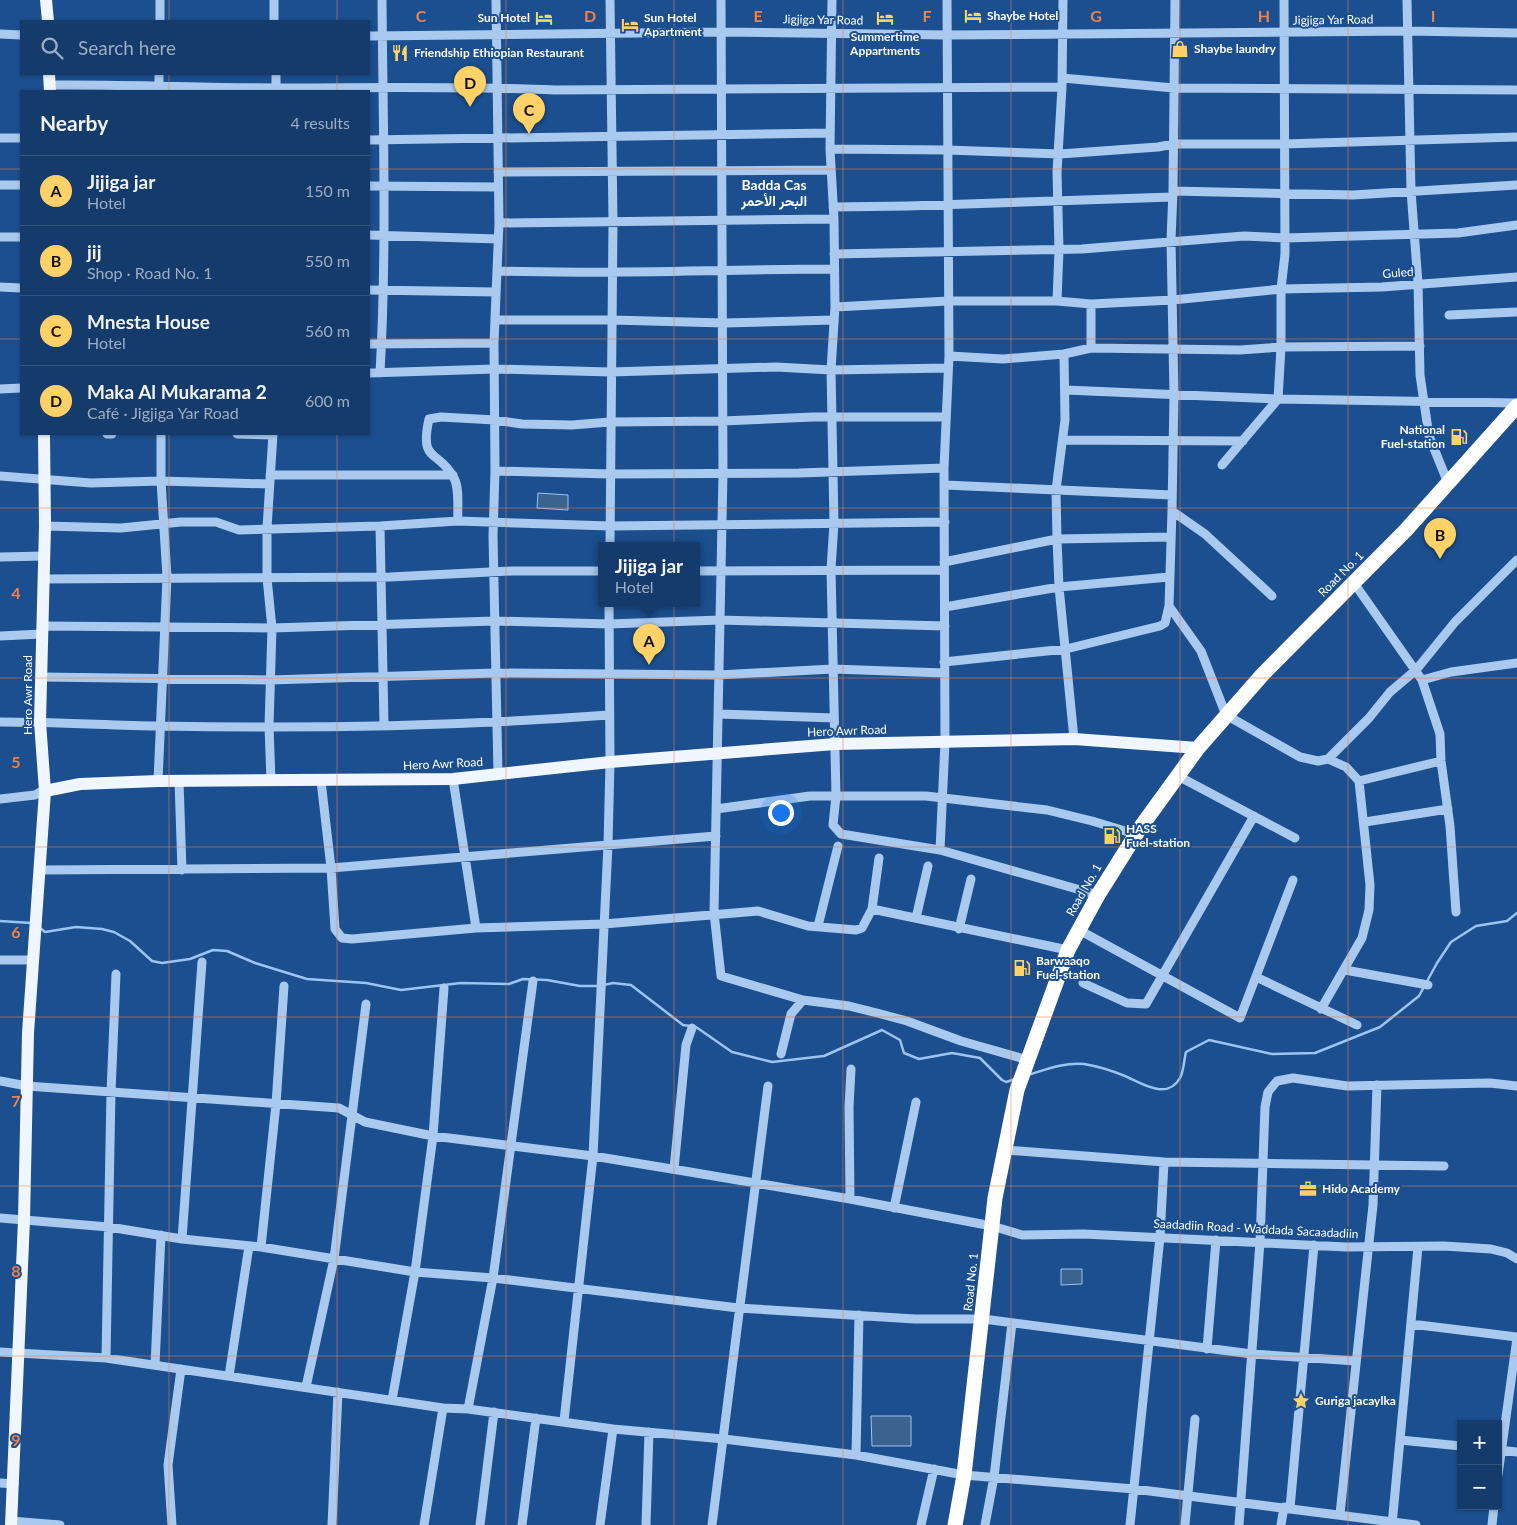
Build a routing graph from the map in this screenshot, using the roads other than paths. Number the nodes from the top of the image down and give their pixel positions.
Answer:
1 (46, 0) edge
2 (160, 0) edge
3 (274, 0) edge
4 (382, 0) edge
5 (496, 0) edge
6 (610, 0) edge
7 (721, 0) edge
8 (832, 0) edge
9 (947, 0) edge
10 (1063, 0) edge
11 (1175, 0) edge
12 (1284, 0) edge
13 (1407, 0) edge
14 (48, 20) edge
15 (160, 20) edge
16 (274, 20) edge
17 (1408, 31) junction
18 (721, 32) junction
19 (831, 32) junction
20 (1284, 33) junction
21 (1517, 33) edge
22 (0, 34) edge
23 (608, 34) junction
24 (1064, 34) junction
25 (1175, 34) junction
26 (20, 35) edge
27 (496, 35) junction
28 (948, 35) junction
29 (370, 36) edge
30 (382, 36) junction
31 (159, 75) edge
32 (276, 75) edge
33 (1062, 82) junction
34 (50, 83) edge
35 (381, 87) junction
36 (496, 87) junction
37 (948, 87) junction
38 (159, 88) edge
39 (831, 88) junction
40 (1174, 88) junction
41 (1283, 88) junction
42 (1407, 88) junction
43 (610, 89) junction
44 (720, 89) junction
45 (276, 90) edge
46 (1517, 90) edge
47 (830, 132) junction
48 (721, 133) junction
49 (1517, 136) edge
50 (611, 137) junction
51 (0, 138) edge
52 (20, 138) edge
53 (370, 140) edge
54 (382, 140) junction
55 (498, 140) junction
56 (1410, 140) junction
57 (1174, 144) junction
58 (1284, 144) junction
59 (830, 149) junction
60 (947, 150) junction
61 (1060, 154) junction
62 (722, 169) junction
63 (830, 170) junction
64 (498, 172) junction
65 (612, 172) junction
66 (0, 185) edge
67 (20, 185) edge
68 (1517, 185) edge
69 (370, 186) edge
70 (384, 186) junction
71 (498, 187) junction
72 (1411, 191) junction
73 (1173, 194) junction
74 (1283, 194) junction
75 (1057, 201) junction
76 (948, 204) junction
77 (833, 207) junction
78 (834, 219) junction
79 (613, 221) junction
80 (722, 221) junction
81 (499, 223) junction
82 (1517, 225) edge
83 (370, 235) edge
84 (385, 235) junction
85 (1414, 235) junction
86 (0, 237) edge
87 (20, 237) edge
88 (1285, 238) junction
89 (498, 239) junction
90 (1171, 240) junction
91 (949, 250) junction
92 (1059, 250) junction
93 (834, 254) junction
94 (722, 269) junction
95 (834, 269) junction
96 (497, 271) junction
97 (612, 274) junction
98 (1517, 276) edge
99 (1418, 283) junction
100 (0, 287) edge
101 (20, 288) edge
102 (370, 290) edge
103 (383, 290) junction
104 (1281, 290) junction
105 (496, 292) junction
106 (1173, 300) junction
107 (948, 301) junction
108 (1057, 301) junction
109 (1091, 304) junction
110 (835, 307) junction
111 (1517, 312) edge
112 (1449, 315) dead end
113 (495, 320) junction
114 (612, 320) junction
115 (832, 320) junction
116 (724, 323) junction
117 (494, 343) junction
118 (370, 344) edge
119 (382, 344) junction
120 (1281, 346) junction
121 (1420, 346) junction
122 (1092, 348) junction
123 (1172, 349) junction
124 (1064, 354) junction
125 (949, 356) junction
126 (494, 368) junction
127 (948, 368) junction
128 (722, 369) junction
129 (831, 370) junction
130 (610, 372) junction
131 (370, 373) edge
132 (380, 373) junction
133 (20, 388) edge
134 (0, 389) edge
135 (1065, 390) junction
136 (1174, 395) junction
137 (1278, 399) junction
138 (1423, 400) junction
139 (1515, 411) edge
140 (945, 417) junction
141 (833, 418) junction
142 (495, 420) junction
143 (723, 421) junction
144 (610, 422) junction
145 (44, 435) edge
146 (161, 435) edge
147 (273, 435) edge
148 (1063, 440) junction
149 (1243, 441) junction
150 (1173, 442) junction
151 (1222, 464) dead end
152 (944, 468) junction
153 (834, 470) junction
154 (495, 471) junction
155 (723, 473) junction
156 (610, 474) junction
157 (0, 476) edge
158 (453, 476) junction
159 (44, 478) junction
160 (270, 479) junction
161 (161, 481) junction
162 (1448, 483) junction
163 (945, 486) junction
164 (1056, 490) junction
165 (1172, 494) junction
166 (1172, 511) junction
167 (458, 521) junction
168 (494, 521) junction
169 (834, 522) junction
170 (944, 522) junction
171 (164, 524) junction
172 (721, 525) junction
173 (45, 526) junction
174 (380, 526) junction
175 (610, 526) junction
176 (267, 528) junction
177 (1171, 537) junction
178 (1057, 539) junction
179 (610, 542) edge
180 (44, 556) junction
181 (0, 557) edge
182 (1517, 560) edge
183 (944, 566) junction
184 (831, 569) junction
185 (598, 571) edge
186 (700, 571) edge
187 (495, 572) junction
188 (720, 572) junction
189 (167, 576) junction
190 (383, 577) junction
191 (1169, 577) junction
192 (267, 578) junction
193 (43, 579) junction
194 (1354, 583) junction
195 (1059, 587) junction
196 (1272, 596) dead end
197 (1170, 606) junction
198 (609, 607) edge
199 (945, 607) junction
200 (720, 620) junction
201 (494, 621) junction
202 (832, 623) junction
203 (609, 624) junction
204 (384, 625) junction
205 (945, 626) junction
206 (164, 627) junction
207 (272, 628) junction
208 (42, 630) junction
209 (0, 636) edge
210 (1066, 649) junction
211 (944, 662) junction
212 (1517, 663) edge
213 (833, 669) junction
214 (1416, 670) junction
215 (496, 673) junction
216 (944, 673) junction
217 (609, 675) junction
218 (718, 675) junction
219 (384, 676) junction
220 (41, 677) junction
221 (163, 678) junction
222 (270, 680) junction
223 (1422, 680) junction
224 (718, 714) junction
225 (610, 715) junction
226 (1226, 715) junction
227 (834, 718) junction
228 (0, 722) edge
229 (40, 722) junction
230 (495, 723) junction
231 (384, 725) junction
232 (159, 726) junction
233 (269, 726) junction
234 (1074, 739) junction
235 (945, 742) junction
236 (835, 744) junction
237 (1198, 748) junction
238 (717, 753) junction
239 (1328, 759) junction
240 (1441, 761) junction
241 (610, 762) junction
242 (498, 774) junction
243 (1178, 776) junction
244 (453, 779) junction
245 (1359, 780) junction
246 (158, 781) junction
247 (179, 781) junction
248 (270, 781) junction
249 (321, 781) junction
250 (45, 790) junction
251 (836, 796) junction
252 (943, 798) junction
253 (0, 799) edge
254 (716, 809) junction
255 (1448, 809) junction
256 (1254, 816) junction
257 (1365, 822) junction
258 (1135, 834) junction
259 (716, 836) junction
260 (1295, 838) dead end
261 (608, 845) junction
262 (838, 846) dead end
263 (940, 850) junction
264 (465, 858) junction
265 (879, 858) dead end
266 (928, 866) dead end
267 (332, 868) junction
268 (41, 870) junction
269 (182, 870) junction
270 (971, 879) dead end
271 (1293, 880) dead end
272 (1098, 895) junction
273 (872, 910) junction
274 (1456, 912) dead end
275 (714, 913) junction
276 (916, 918) junction
277 (604, 924) junction
278 (818, 926) junction
279 (476, 928) junction
280 (959, 929) junction
281 (1079, 930) junction
282 (1068, 950) junction
283 (0, 960) edge
284 (34, 960) junction
285 (202, 962) dead end
286 (1345, 970) junction
287 (116, 974) dead end
288 (1162, 976) junction
289 (1256, 976) junction
290 (533, 981) dead end
291 (1083, 982) dead end
292 (1428, 985) dead end
293 (284, 986) dead end
294 (444, 988) dead end
295 (803, 1000) junction
296 (366, 1004) dead end
297 (1321, 1010) junction
298 (1357, 1025) dead end
299 (692, 1028) dead end
300 (781, 1054) dead end
301 (1028, 1060) junction
302 (852, 1069) dead end
303 (0, 1081) edge
304 (1377, 1085) junction
305 (27, 1086) junction
306 (768, 1086) dead end
307 (1517, 1086) edge
308 (111, 1092) junction
309 (192, 1099) junction
310 (916, 1102) dead end
311 (276, 1104) junction
312 (352, 1115) junction
313 (433, 1136) junction
314 (512, 1146) junction
315 (1005, 1150) junction
316 (593, 1156) junction
317 (1164, 1162) junction
318 (1264, 1164) junction
319 (1374, 1165) junction
320 (1444, 1166) dead end
321 (674, 1169) junction
322 (755, 1184) junction
323 (850, 1199) junction
324 (894, 1208) junction
325 (0, 1218) edge
326 (24, 1220) junction
327 (992, 1226) junction
328 (109, 1228) junction
329 (161, 1235) junction
330 (1160, 1237) junction
331 (182, 1239) junction
332 (1216, 1240) junction
333 (1260, 1242) junction
334 (1314, 1245) junction
335 (249, 1246) junction
336 (261, 1247) junction
337 (1367, 1247) junction
338 (1418, 1247) junction
339 (334, 1259) junction
340 (1517, 1259) edge
341 (415, 1272) junction
342 (493, 1278) junction
343 (577, 1288) junction
344 (738, 1308) junction
345 (859, 1315) junction
346 (983, 1319) junction
347 (1012, 1323) junction
348 (1411, 1324) junction
349 (1517, 1338) edge
350 (1149, 1342) junction
351 (1207, 1349) junction
352 (0, 1352) edge
353 (17, 1354) junction
354 (1252, 1354) junction
355 (106, 1358) junction
356 (1303, 1358) junction
357 (1356, 1362) junction
358 (155, 1365) junction
359 (180, 1369) junction
360 (229, 1376) junction
361 (1514, 1380) edge
362 (306, 1387) junction
363 (338, 1392) junction
364 (392, 1400) junction
365 (443, 1408) junction
366 (468, 1409) junction
367 (494, 1412) junction
368 (536, 1418) junction
369 (1195, 1419) dead end
370 (564, 1421) junction
371 (613, 1429) junction
372 (649, 1432) junction
373 (724, 1439) junction
374 (1400, 1440) junction
375 (1502, 1440) edge
376 (1457, 1446) edge
377 (1502, 1450) edge
378 (1517, 1452) edge
379 (856, 1455) junction
380 (934, 1469) junction
381 (964, 1475) junction
382 (994, 1477) junction
383 (0, 1483) edge
384 (14, 1484) junction
385 (1134, 1489) junction
386 (1188, 1495) junction
387 (1242, 1502) junction
388 (1287, 1507) junction
389 (1494, 1510) edge
390 (1340, 1514) junction
391 (11, 1523) edge
392 (1392, 1523) edge
393 (60, 1525) edge
394 (172, 1525) edge
395 (332, 1525) edge
396 (424, 1525) edge
397 (480, 1525) edge
398 (522, 1525) edge
399 (600, 1525) edge
400 (646, 1525) edge
401 (712, 1525) edge
402 (921, 1525) edge
403 (955, 1525) edge
404 (985, 1525) edge
405 (1130, 1525) edge
406 (1185, 1525) edge
407 (1239, 1525) edge
408 (1281, 1525) edge
409 (1416, 1525) edge
410 (1492, 1525) edge

1 - 14 main road
2 - 15 street
3 - 16 street
4 - 30 street
5 - 27 street
6 - 23 street
7 - 18 street
8 - 19 street
9 - 28 street
10 - 24 street
11 - 25 street
12 - 20 street
13 - 17 street
17 - 20 street, Jigjiga Yar Road
17 - 21 street, Jigjiga Yar Road
17 - 42 street
18 - 19 street, Jigjiga Yar Road
18 - 23 street, Jigjiga Yar Road
18 - 44 street
19 - 28 street, Jigjiga Yar Road
19 - 39 street
20 - 25 street, Jigjiga Yar Road
20 - 41 street
22 - 26 street
23 - 27 street, Jigjiga Yar Road
23 - 43 street
24 - 25 street, Jigjiga Yar Road
24 - 28 street, Jigjiga Yar Road
24 - 33 street
25 - 40 street
27 - 30 street, Jigjiga Yar Road
27 - 36 street
28 - 37 street
29 - 30 street, Jigjiga Yar Road
30 - 35 street
31 - 38 street
32 - 45 street
33 - 37 street
33 - 40 street
33 - 61 street
34 - 38 street
35 - 36 street
35 - 45 street
35 - 54 street
36 - 43 street
36 - 55 street
37 - 39 street
37 - 60 street
38 - 45 street
39 - 44 street
39 - 47 street
40 - 41 street
40 - 57 street
41 - 42 street
41 - 58 street
42 - 46 street
42 - 56 street
43 - 44 street
43 - 50 street
44 - 48 street
47 - 48 street
47 - 59 street
48 - 50 street
48 - 62 street
49 - 56 street
50 - 55 street
50 - 65 street
51 - 52 street
53 - 54 street
54 - 55 street
54 - 70 street
55 - 64 street
56 - 58 street
56 - 72 street
57 - 58 street
57 - 61 street
57 - 73 street
58 - 74 street
59 - 60 street
59 - 63 street
60 - 61 street
60 - 76 street
61 - 75 street
62 - 63 street
62 - 65 street
62 - 80 street
63 - 77 street
64 - 65 street
64 - 71 street
65 - 79 street
66 - 67 street
68 - 72 street
69 - 70 street
70 - 71 street
70 - 84 street
71 - 81 street
72 - 74 street
72 - 85 street
73 - 74 street
73 - 75 street
73 - 90 street
74 - 88 street
75 - 76 street
75 - 92 street
76 - 77 street
76 - 91 street
77 - 78 street
78 - 80 street
78 - 93 street
79 - 80 street
79 - 81 street
79 - 97 street
80 - 94 street
81 - 89 street
82 - 85 street
83 - 84 street
84 - 89 street
84 - 103 street
85 - 88 street
85 - 99 street
86 - 87 street
88 - 90 street
88 - 104 street
89 - 96 street
90 - 92 street
90 - 106 street
91 - 92 street
91 - 93 street
91 - 107 street
92 - 108 street
93 - 95 street
94 - 95 street
94 - 97 street
94 - 116 street
95 - 110 street
96 - 97 street
96 - 105 street
97 - 114 street
98 - 99 street, Guled
99 - 104 street, Guled
99 - 121 street
100 - 101 street
102 - 103 street
103 - 105 street
103 - 119 street
104 - 106 street, Guled
104 - 120 street
105 - 113 street
106 - 109 street, Guled
106 - 123 street
107 - 108 street, Guled
107 - 110 street, Guled
107 - 125 street
108 - 109 street, Guled
109 - 122 street
110 - 115 street
111 - 112 street
113 - 114 street
113 - 117 street
114 - 116 street
114 - 130 street
115 - 116 street
115 - 129 street
116 - 128 street
117 - 119 street
117 - 126 street
118 - 119 street
119 - 132 street
120 - 121 street
120 - 123 street
120 - 137 street
121 - 138 street
122 - 123 street
122 - 124 street
123 - 136 street
124 - 125 street
124 - 135 street
125 - 127 street
126 - 130 street
126 - 132 street
126 - 142 street
127 - 129 street
127 - 140 street
128 - 129 street
128 - 130 street
128 - 143 street
129 - 141 street
130 - 144 street
131 - 132 street
133 - 134 street
135 - 136 street
135 - 148 street
136 - 137 street
136 - 150 street
137 - 138 street
137 - 149 street
138 - 139 street
138 - 162 street
139 - 162 highway, Road No. 1
140 - 141 street
140 - 152 street
141 - 143 street
141 - 153 street
142 - 144 street
142 - 154 street
142 - 158 street
143 - 144 street
143 - 155 street
144 - 156 street
145 - 159 main road, Hero Awr Road
146 - 161 street
147 - 160 street
148 - 150 street
148 - 164 street
149 - 150 street
149 - 151 street
150 - 165 street
152 - 153 street
152 - 163 street
153 - 155 street
153 - 169 street
154 - 156 street
154 - 168 street
155 - 156 street
155 - 172 street
156 - 175 street
157 - 159 street
158 - 160 street
158 - 167 street
159 - 161 street
159 - 173 main road, Hero Awr Road
160 - 161 street
160 - 176 street
161 - 171 street
162 - 194 highway, Road No. 1
163 - 164 street
163 - 170 street
164 - 165 street
164 - 178 street
165 - 166 street
166 - 177 street
166 - 196 street
167 - 168 street
167 - 174 street
168 - 175 street
168 - 187 street
169 - 170 street
169 - 172 street
169 - 184 street
170 - 183 street
171 - 173 street
171 - 176 street
171 - 189 street
172 - 175 street
172 - 188 street
173 - 180 main road, Hero Awr Road
174 - 176 street
174 - 190 street
175 - 179 street
176 - 192 street
177 - 178 street
177 - 191 street
178 - 183 street
178 - 195 street
180 - 181 street
180 - 193 main road, Hero Awr Road
182 - 214 street
183 - 184 street
183 - 199 street
184 - 188 street
184 - 202 street
185 - 187 street
186 - 188 street
187 - 190 street
187 - 201 street
188 - 200 street
189 - 192 street
189 - 193 street
189 - 206 street
190 - 192 street
190 - 204 street
191 - 195 street
191 - 197 street
192 - 207 street
193 - 208 main road, Hero Awr Road
194 - 214 street
194 - 226 highway, Road No. 1
195 - 199 street
195 - 210 street
197 - 210 street
197 - 226 street
198 - 203 street
199 - 205 street
200 - 202 street
200 - 203 street
200 - 218 street
201 - 203 street
201 - 204 street
201 - 215 street
202 - 205 street
202 - 213 street
203 - 217 street
204 - 207 street
204 - 219 street
205 - 211 street
206 - 207 street
206 - 208 street
206 - 221 street
207 - 222 street
208 - 209 street
208 - 220 main road, Hero Awr Road
210 - 211 street
210 - 234 street
211 - 216 street
212 - 223 street
213 - 216 street
213 - 218 street
213 - 227 street
214 - 223 street
214 - 239 street
215 - 217 street
215 - 219 street
215 - 230 street
216 - 235 street
217 - 218 street
217 - 225 street
218 - 224 street
219 - 222 street
219 - 231 street
220 - 221 street
220 - 229 main road, Hero Awr Road
221 - 222 street
221 - 232 street
222 - 233 street
223 - 240 street
224 - 227 street
224 - 238 street
225 - 230 street
225 - 241 street
226 - 237 highway, Road No. 1
226 - 239 street
227 - 236 street
228 - 229 street
229 - 232 street
229 - 250 main road, Hero Awr Road
230 - 231 street
230 - 242 street
231 - 233 street
232 - 233 street
232 - 246 street
233 - 248 street
234 - 235 main road, Hero Awr Road
234 - 237 main road, Hero Awr Road
235 - 236 main road, Hero Awr Road
235 - 252 street
236 - 238 main road, Hero Awr Road
236 - 251 street
237 - 243 highway, Road No. 1
238 - 241 main road, Hero Awr Road
238 - 254 street
239 - 245 street
240 - 245 street
240 - 255 street
241 - 242 main road, Hero Awr Road
241 - 261 street
242 - 244 main road, Hero Awr Road
243 - 256 street
243 - 258 highway, Road No. 1
244 - 249 main road, Hero Awr Road
244 - 264 street
245 - 257 street
246 - 247 main road, Hero Awr Road
246 - 250 main road, Hero Awr Road
247 - 248 main road, Hero Awr Road
247 - 269 street
248 - 249 main road, Hero Awr Road
249 - 267 street
250 - 253 street
250 - 268 main road
251 - 252 street
251 - 254 street
251 - 263 street
252 - 258 street
252 - 263 street
254 - 259 street
255 - 257 street
255 - 274 street
256 - 260 street
256 - 288 street
257 - 286 street
258 - 272 highway, Road No. 1
259 - 261 street
259 - 275 street
261 - 264 street
261 - 277 street
262 - 278 street
263 - 272 street
264 - 267 street
264 - 279 street
265 - 273 street
266 - 276 street
267 - 269 street
267 - 279 street
268 - 269 street
268 - 284 main road
270 - 280 street
271 - 289 street
272 - 281 highway, Road No. 1
273 - 276 street
273 - 278 street
275 - 277 street
275 - 278 street
275 - 295 street
276 - 280 street
277 - 279 street
277 - 316 street
280 - 282 street
281 - 282 highway, Road No. 1
281 - 288 street
282 - 301 highway, Road No. 1
283 - 284 street
284 - 305 main road
285 - 309 street
286 - 292 street
286 - 297 street
287 - 308 street
288 - 289 street
288 - 291 street
289 - 297 street
290 - 314 street
293 - 311 street
294 - 313 street
295 - 300 street
295 - 301 street
296 - 312 street
297 - 298 street
299 - 321 street
301 - 315 highway, Road No. 1
302 - 323 street
303 - 305 street, Saadadiin Road - Waddada Sacaadadiin
304 - 307 street
304 - 318 street
304 - 319 street
305 - 308 street, Saadadiin Road - Waddada Sacaadadiin
305 - 326 main road
306 - 322 street
308 - 309 street, Saadadiin Road - Waddada Sacaadadiin
308 - 328 street
309 - 311 street, Saadadiin Road - Waddada Sacaadadiin
309 - 331 street
310 - 324 street
311 - 312 street, Saadadiin Road - Waddada Sacaadadiin
311 - 336 street
312 - 313 street, Saadadiin Road - Waddada Sacaadadiin
312 - 339 street
313 - 314 street, Saadadiin Road - Waddada Sacaadadiin
313 - 341 street
314 - 316 street, Saadadiin Road - Waddada Sacaadadiin
314 - 342 street
315 - 317 street
315 - 327 highway, Road No. 1
316 - 321 street, Saadadiin Road - Waddada Sacaadadiin
316 - 343 street
317 - 318 street
317 - 330 street
318 - 319 street
318 - 333 street
319 - 320 street
319 - 337 street
321 - 322 street, Saadadiin Road - Waddada Sacaadadiin
322 - 323 street, Saadadiin Road - Waddada Sacaadadiin
322 - 344 street
323 - 324 street, Saadadiin Road - Waddada Sacaadadiin
324 - 327 street, Saadadiin Road - Waddada Sacaadadiin
325 - 326 street
326 - 328 street
326 - 353 main road
327 - 330 street, Saadadiin Road - Waddada Sacaadadiin
327 - 346 highway, Road No. 1
328 - 329 street
328 - 355 street
329 - 331 street
329 - 358 street
330 - 332 street, Saadadiin Road - Waddada Sacaadadiin
330 - 350 street
331 - 335 street
332 - 333 street, Saadadiin Road - Waddada Sacaadadiin
332 - 351 street
333 - 334 street, Saadadiin Road - Waddada Sacaadadiin
333 - 354 street
334 - 337 street, Saadadiin Road - Waddada Sacaadadiin
334 - 356 street
335 - 336 street
335 - 360 street
336 - 339 street
337 - 338 street, Saadadiin Road - Waddada Sacaadadiin
337 - 357 street
338 - 340 street, Saadadiin Road - Waddada Sacaadadiin
338 - 348 street
339 - 341 street
339 - 362 street
341 - 342 street
341 - 364 street
342 - 343 street
342 - 366 street
343 - 344 street
343 - 370 street
344 - 345 street
344 - 373 street
345 - 346 street
345 - 379 street
346 - 347 street
346 - 381 highway, Road No. 1
347 - 350 street
347 - 382 street
348 - 349 street
348 - 374 street
349 - 361 street
350 - 351 street
350 - 385 street
351 - 354 street
352 - 353 street
353 - 355 street
353 - 384 main road
354 - 356 street
354 - 387 street
355 - 358 street
356 - 357 street
356 - 388 street
357 - 390 street
358 - 359 street
359 - 360 street
359 - 394 street
360 - 362 street
361 - 375 street
362 - 363 street
363 - 364 street
363 - 395 street
364 - 365 street
365 - 366 street
365 - 396 street
366 - 367 street
367 - 368 street
367 - 397 street
368 - 370 street
368 - 398 street
369 - 386 street
370 - 371 street
371 - 372 street
371 - 399 street
372 - 373 street
372 - 400 street
373 - 379 street
373 - 401 street
374 - 376 street
374 - 392 street
377 - 378 street
379 - 380 street
380 - 381 street
380 - 402 street
381 - 382 street
381 - 403 highway, Road No. 1
382 - 385 street
382 - 404 street
383 - 384 street
384 - 391 main road
385 - 386 street
385 - 405 street
386 - 387 street
386 - 406 street
387 - 388 street
387 - 407 street
388 - 390 street
388 - 408 street
389 - 410 street
390 - 392 street
391 - 393 street
392 - 409 street

